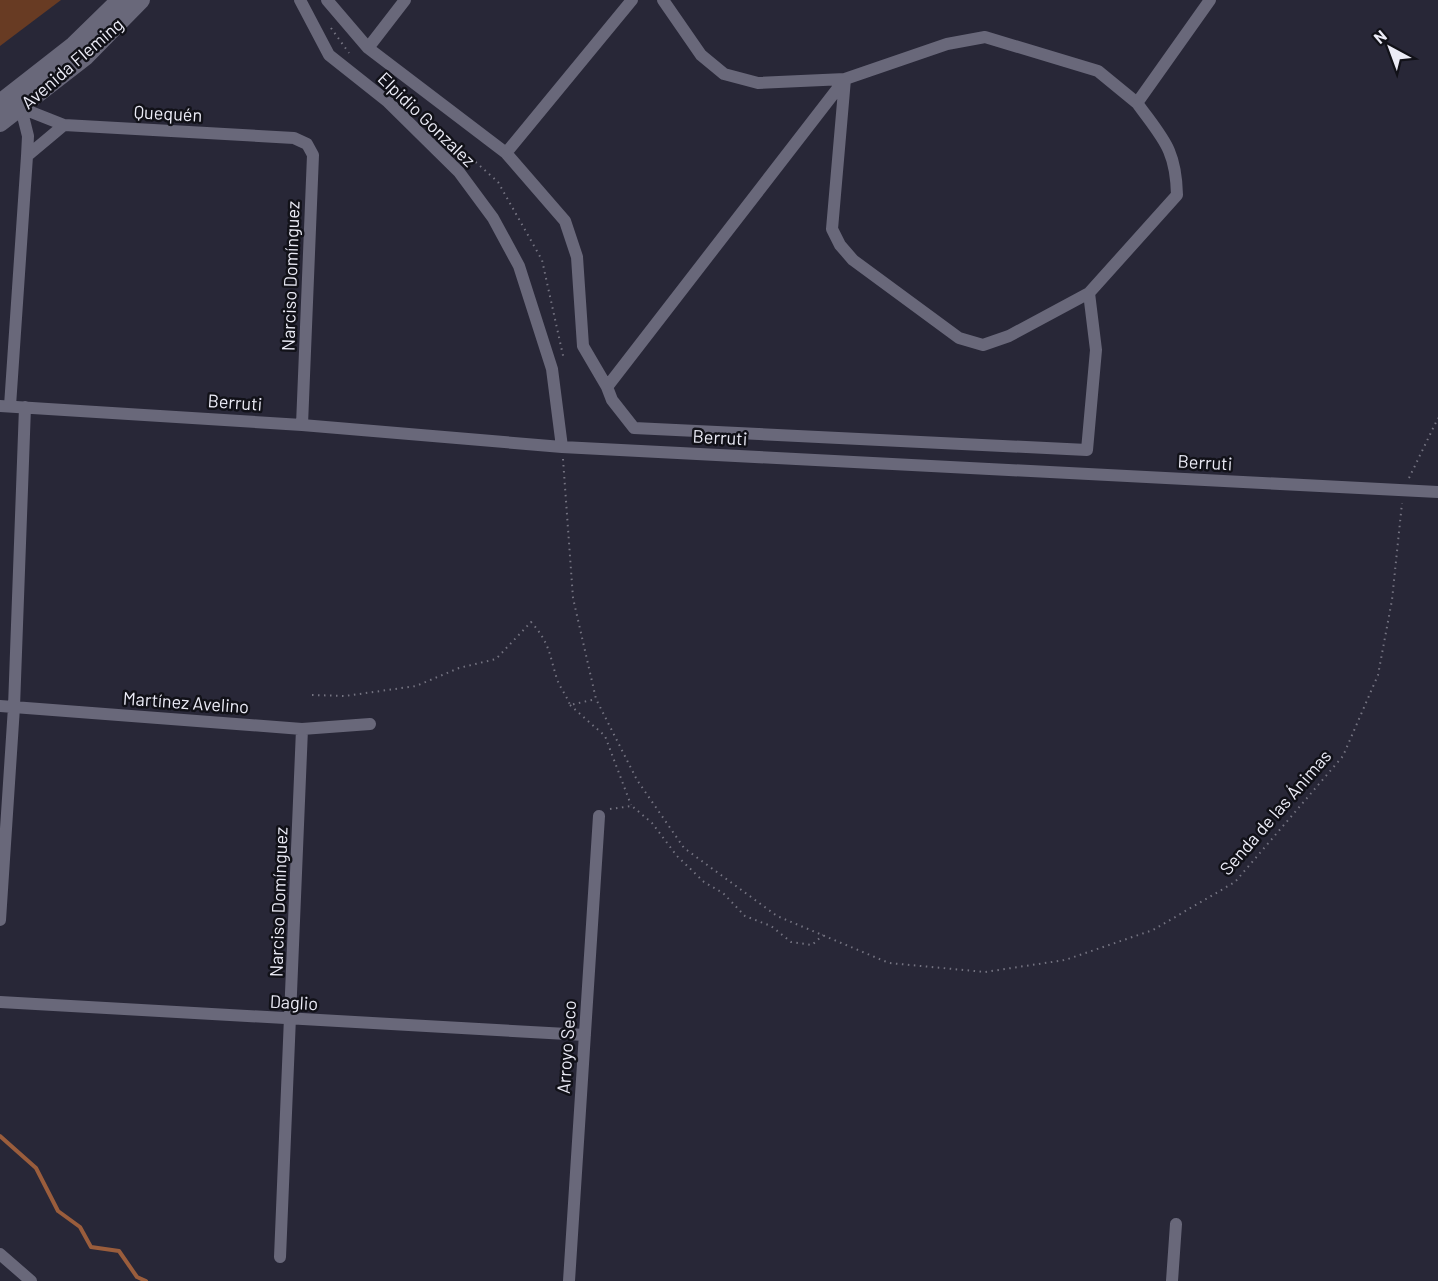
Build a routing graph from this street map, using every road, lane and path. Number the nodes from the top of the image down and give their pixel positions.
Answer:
1 (120, 0) edge
2 (141, 0) edge
3 (300, 0) edge
4 (327, 0) edge
5 (405, 0) edge
6 (632, 0) edge
7 (663, 0) edge
8 (1210, 0) edge
9 (368, 48) junction
10 (844, 79) junction
11 (0, 103) edge
12 (1137, 103) junction
13 (21, 108) junction
14 (0, 123) edge
15 (64, 125) junction
16 (294, 138) joint
17 (506, 153) junction
18 (27, 156) junction
19 (1089, 293) junction
20 (607, 387) junction
21 (5, 406) edge
22 (25, 407) junction
23 (1438, 418) edge
24 (302, 425) junction
25 (562, 447) junction
26 (1438, 492) edge
27 (1403, 494) junction
28 (312, 695) dead end
29 (596, 699) junction
30 (570, 705) junction
31 (0, 706) edge
32 (14, 707) junction
33 (370, 724) dead end
34 (302, 729) junction
35 (632, 806) junction
36 (598, 816) joint
37 (0, 920) edge
38 (823, 935) junction
39 (0, 1002) edge
40 (291, 1020) junction
41 (585, 1035) junction
42 (1176, 1224) dead end
43 (0, 1254) edge
44 (280, 1257) dead end
45 (31, 1281) edge
46 (569, 1281) edge
47 (1172, 1281) edge

1 - 11 main road, Avenida Fleming
2 - 13 main road, Avenida Fleming
3 - 25 street, Elpidio Gonzalez
4 - 9 street
5 - 9 street
6 - 17 street
7 - 10 street
8 - 12 street
9 - 17 street
10 - 12 street
10 - 19 street
10 - 20 street
12 - 19 street
13 - 14 main road, Avenida Fleming
13 - 15 street, Quequén
13 - 18 street
15 - 16 street, Quequén
15 - 18 street
16 - 24 street, Narciso Domínguez
17 - 20 street
18 - 21 street
19 - 20 street
21 - 22 street, Berruti
22 - 24 street, Berruti
22 - 32 street
23 - 27 path
24 - 25 street, Berruti
25 - 27 street, Berruti
25 - 29 path, Senda de las Ánimas
26 - 27 street, Berruti
27 - 38 path, Senda de las Ánimas
28 - 30 path
29 - 30 path
29 - 38 path, Senda de las Ánimas
30 - 35 path
31 - 32 street, Martínez Avelino
32 - 34 street, Martínez Avelino
32 - 37 street
33 - 34 street, Martínez Avelino
34 - 40 street, Narciso Domínguez
35 - 36 path
35 - 38 path
36 - 41 street, Arroyo Seco
39 - 40 street, Daglio
40 - 41 street, Daglio
40 - 44 street, Narciso Domínguez
41 - 46 street, Arroyo Seco
42 - 47 street
43 - 45 street

